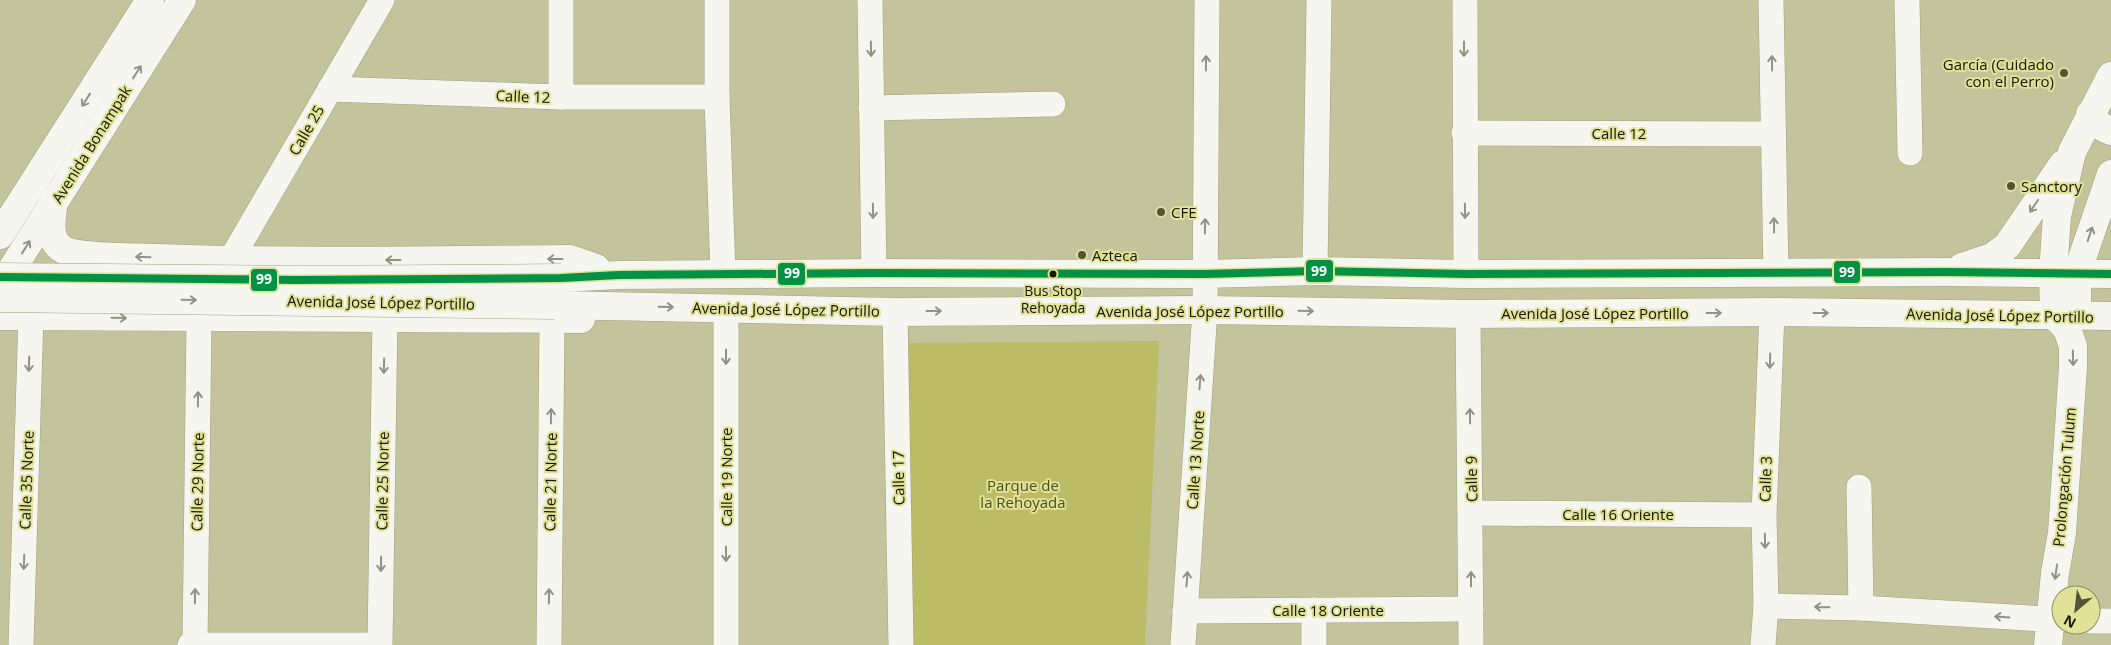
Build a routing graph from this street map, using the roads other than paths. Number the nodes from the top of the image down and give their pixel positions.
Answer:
1 (150, 0) edge
2 (182, 0) edge
3 (382, 0) edge
4 (561, 0) edge
5 (717, 0) edge
6 (870, 0) edge
7 (1207, 0) edge
8 (1319, 0) edge
9 (1465, 0) edge
10 (1771, 0) edge
11 (1906, 0) edge
12 (2111, 76) edge
13 (330, 89) junction
14 (561, 97) junction
15 (717, 97) junction
16 (1053, 104) dead end
17 (871, 108) junction
18 (2090, 114) junction
19 (2111, 131) edge
20 (1464, 132) junction
21 (1773, 134) junction
22 (2072, 152) junction
23 (1910, 153) dead end
24 (2108, 196) edge
25 (54, 202) junction
26 (0, 235) edge
27 (89, 255) junction
28 (230, 260) junction
29 (1316, 272) junction
30 (1946, 272) junction
31 (874, 273) junction
32 (2065, 273) junction
33 (723, 274) junction
34 (1204, 274) junction
35 (1466, 274) junction
36 (1776, 274) junction
37 (2111, 274) edge
38 (619, 275) junction
39 (0, 277) edge
40 (0, 288) edge
41 (0, 298) edge
42 (726, 308) junction
43 (1205, 310) junction
44 (553, 312) junction
45 (895, 312) junction
46 (1772, 312) junction
47 (1468, 314) junction
48 (2066, 315) junction
49 (0, 316) edge
50 (31, 316) junction
51 (2111, 316) edge
52 (87, 317) junction
53 (385, 318) junction
54 (199, 319) junction
55 (1859, 487) dead end
56 (1471, 513) junction
57 (1764, 515) junction
58 (2057, 585) edge
59 (1766, 606) junction
60 (1861, 608) junction
61 (1471, 609) junction
62 (1185, 610) junction
63 (1314, 610) junction
64 (2051, 628) edge
65 (21, 645) edge
66 (190, 645) edge
67 (195, 645) edge
68 (371, 645) edge
69 (380, 645) edge
70 (549, 645) edge
71 (726, 645) edge
72 (901, 645) edge
73 (1183, 645) edge
74 (1314, 645) edge
75 (1471, 645) edge
76 (1763, 645) edge

1 -> 26 main road, Avenida Bonampak
25 -> 2 main road, Avenida Bonampak
3 - 13 street, Calle 25
4 - 14 street
5 - 15 street
6 -> 17 street
34 -> 7 street, Calle 13 Norte
8 - 29 street
9 -> 20 street
21 -> 10 street
11 - 23 street
12 - 18 main road
13 - 14 street, Calle 12
13 - 28 street, Calle 25
14 - 15 street, Calle 12
15 - 33 street
16 - 17 street
17 -> 31 street
18 - 19 main road
18 - 22 main road
20 - 21 street, Calle 12
20 -> 35 street
36 -> 21 street
22 -> 30 main road
22 - 32 main road
32 -> 24 main road
25 - 27 main road
40 -> 25 main road, Avenida Bonampak
28 -> 27 main road
27 - 52 main road
38 -> 28 main road
29 - 34 main road, Avenida José López Portillo
29 - 35 main road, Avenida José López Portillo
30 - 32 main road, Avenida José López Portillo
30 - 36 main road, Avenida José López Portillo
31 - 33 main road, Avenida José López Portillo
31 - 34 main road, Avenida José López Portillo
32 - 37 main road, Avenida José López Portillo
32 - 48 main road
33 - 38 main road, Avenida José López Portillo
34 - 43 street, Calle 13 Norte
35 - 36 main road, Avenida José López Portillo
38 - 39 main road, Avenida José López Portillo, bridge
41 -> 44 main road, Avenida José López Portillo, bridge
44 -> 42 main road, Avenida José López Portillo
42 - 45 main road, Avenida José López Portillo
42 -> 71 street, Calle 19 Norte
45 -> 43 main road, Avenida José López Portillo
43 -> 47 main road, Avenida José López Portillo
62 -> 43 street, Calle 13 Norte
44 - 53 main road
70 -> 44 street, Calle 21 Norte
45 - 72 street, Calle 17
47 -> 46 main road, Avenida José López Portillo
46 -> 48 main road, Avenida José López Portillo
46 -> 57 street, Calle 3
56 -> 47 street, Calle 9
48 - 51 main road, Avenida José López Portillo
48 -> 58 main road, Prolongación Tulum
49 - 50 main road
50 - 52 main road
50 -> 65 street, Calle 35 Norte
52 -> 54 main road
53 - 54 main road
53 -> 69 street, Calle 25 Norte
67 -> 54 street, Calle 29 Norte
55 - 60 street
56 - 57 street, Calle 16 Oriente
61 -> 56 street, Calle 9
57 -> 59 street, Calle 3
60 -> 59 street
59 - 76 street, Calle 3
64 -> 60 street
61 - 63 street, Calle 18 Oriente
61 - 75 street, Calle 9
62 - 63 street, Calle 18 Oriente
62 - 73 street, Calle 13 Norte
63 - 74 street
66 - 67 street
67 - 68 street

